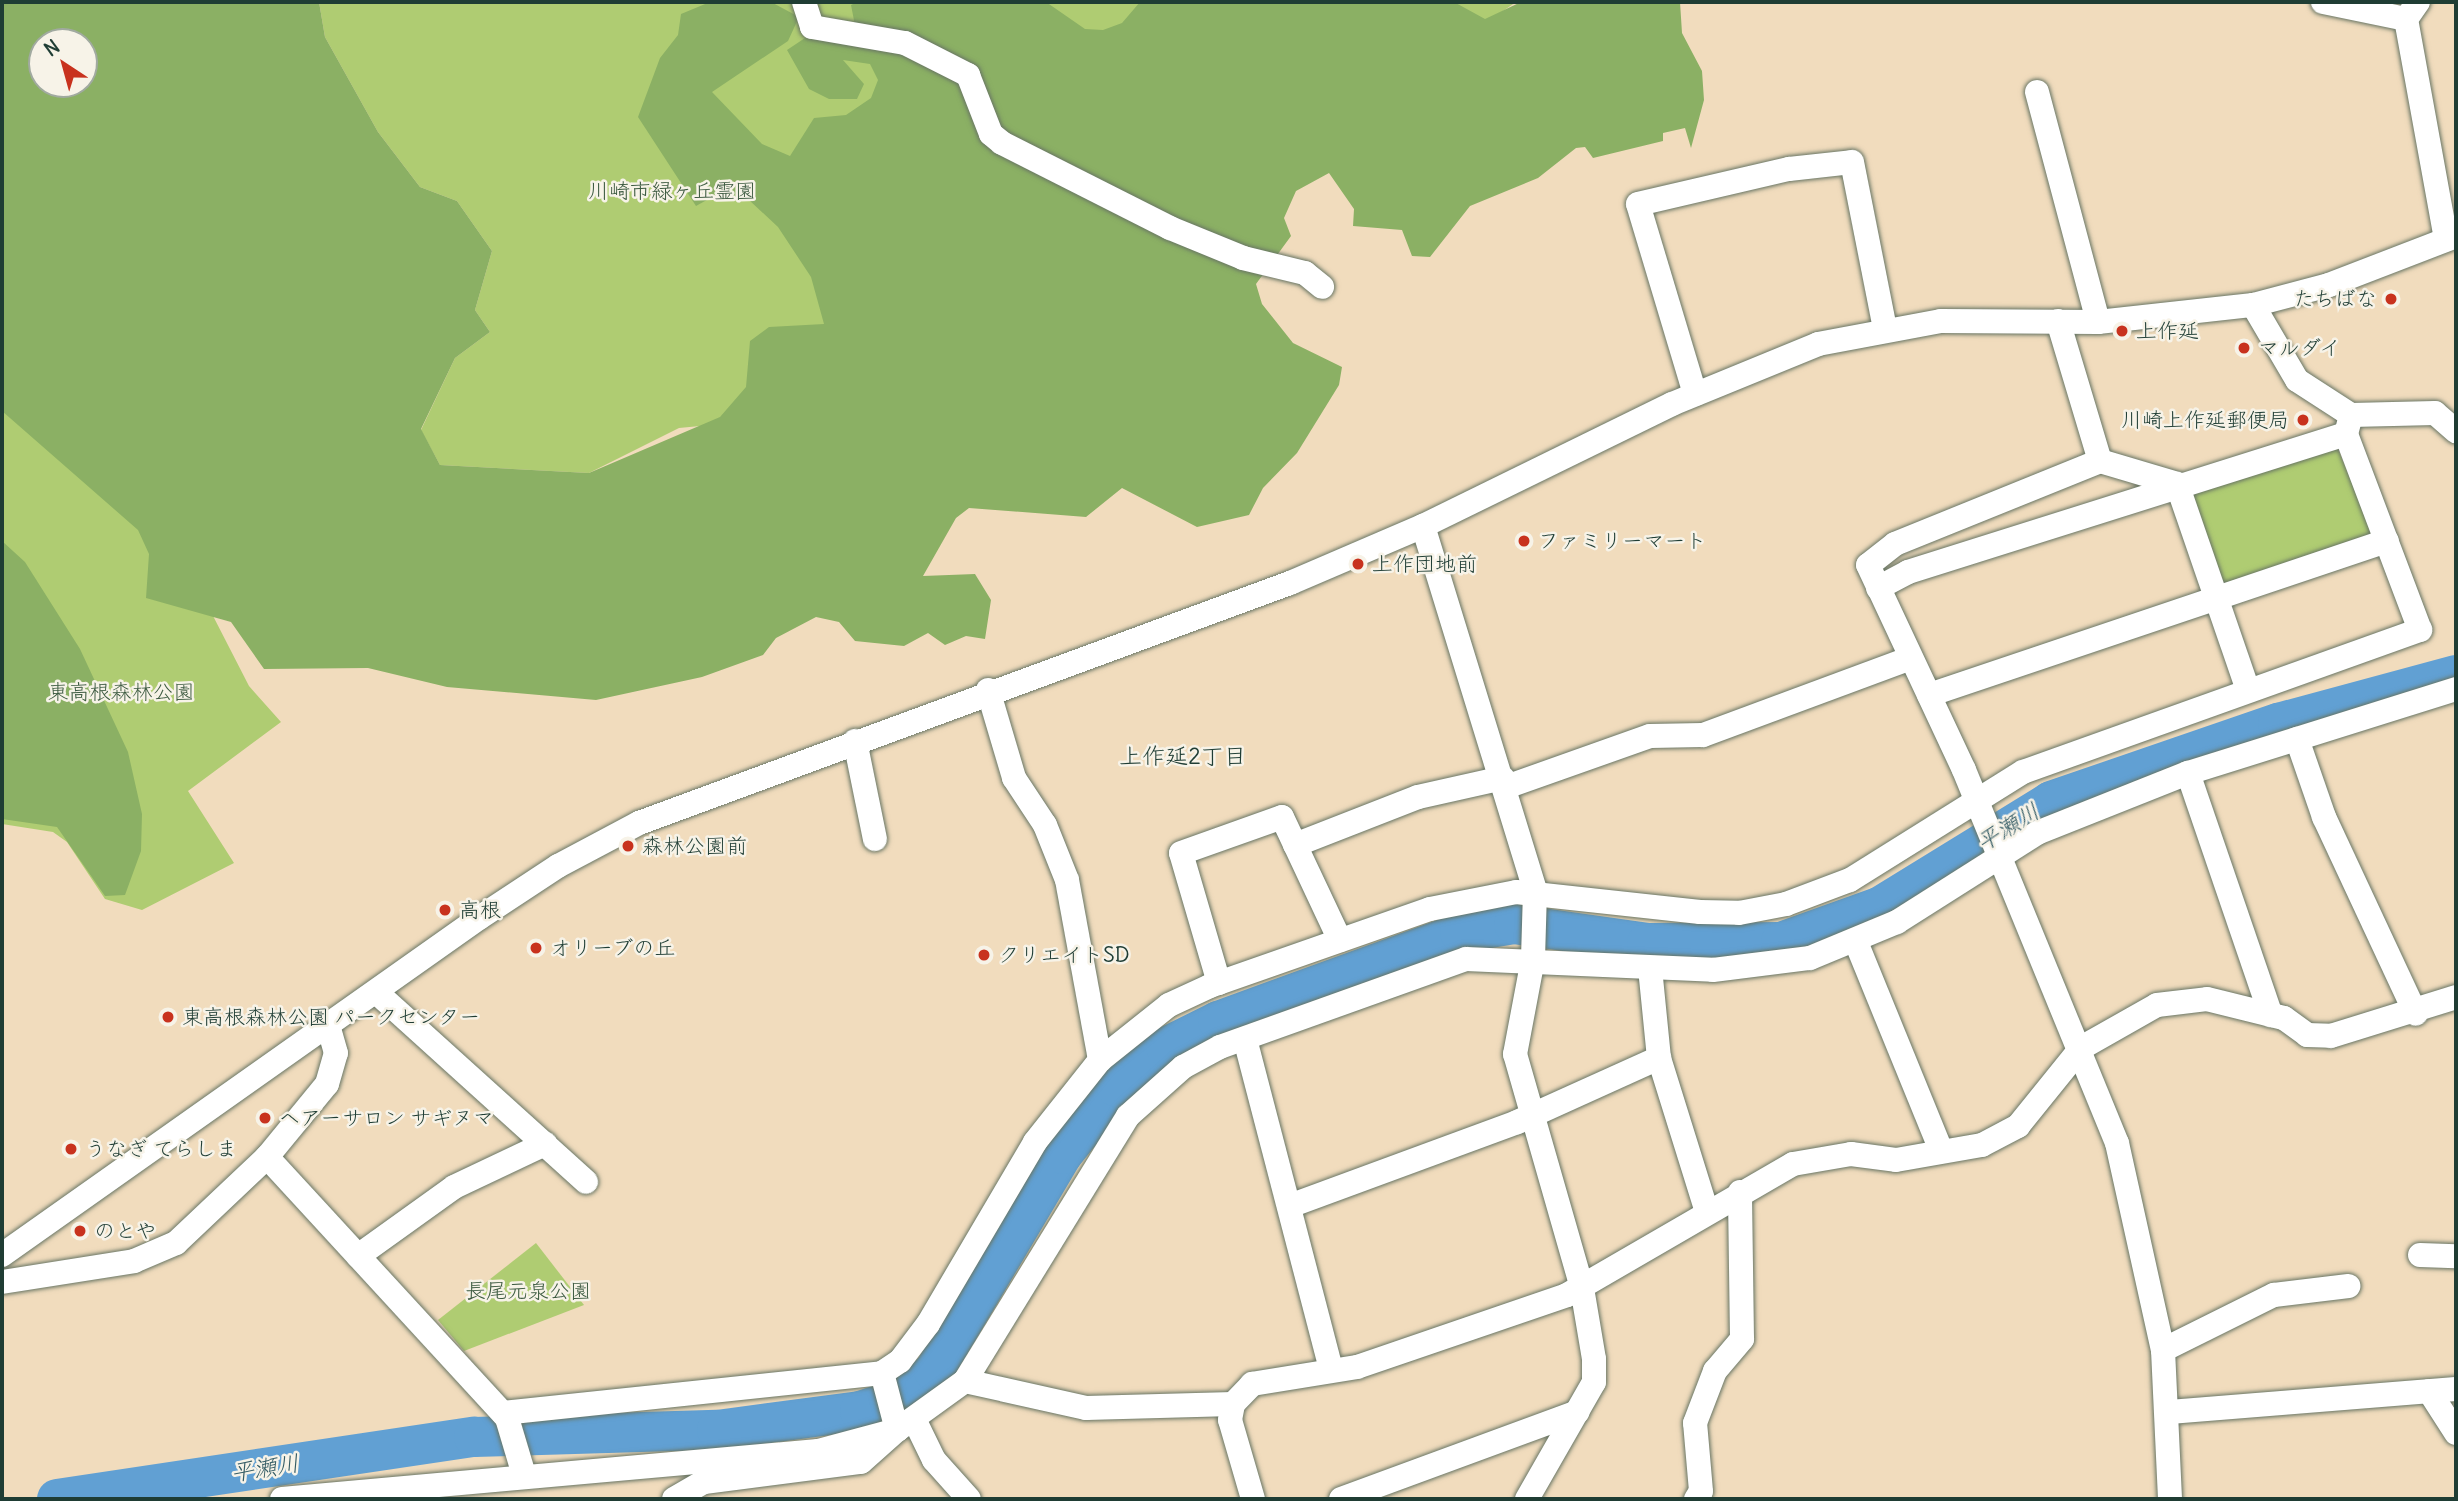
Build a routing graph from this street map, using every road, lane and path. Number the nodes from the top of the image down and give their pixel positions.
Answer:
1 (804, 2) edge
2 (2323, 2) edge
3 (2412, 11) edge
4 (2036, 92) dead end
5 (2451, 237) edge
6 (1322, 286) dead end
7 (2253, 304) junction
8 (2058, 321) junction
9 (2098, 322) junction
10 (1885, 328) junction
11 (1695, 394) junction
12 (2348, 424) junction
13 (2456, 431) edge
14 (2100, 461) junction
15 (2176, 484) junction
16 (1423, 526) junction
17 (2387, 541) junction
18 (1878, 588) junction
19 (2212, 597) junction
20 (1908, 659) junction
21 (2248, 688) junction
22 (2456, 689) edge
23 (988, 690) junction
24 (1929, 695) junction
25 (2297, 739) junction
26 (855, 741) junction
27 (2188, 774) junction
28 (1504, 782) junction
29 (1975, 807) junction
30 (875, 839) dead end
31 (1295, 845) junction
32 (1999, 854) junction
33 (1535, 891) junction
34 (1340, 940) junction
35 (1856, 942) junction
36 (1533, 958) junction
37 (1650, 968) junction
38 (1219, 983) junction
39 (376, 992) junction
40 (2456, 998) edge
41 (2416, 1014) junction
42 (2271, 1015) junction
43 (327, 1022) junction
44 (1245, 1039) junction
45 (2081, 1048) junction
46 (1659, 1058) junction
47 (1100, 1060) junction
48 (1530, 1116) junction
49 (545, 1144) junction
50 (1941, 1150) junction
51 (267, 1157) junction
52 (586, 1182) dead end
53 (1740, 1192) junction
54 (1292, 1205) junction
55 (1707, 1212) junction
56 (2, 1255) edge
57 (2420, 1255) dead end
58 (358, 1256) junction
59 (2456, 1256) edge
60 (2, 1282) edge
61 (2348, 1286) dead end
62 (1582, 1289) junction
63 (2163, 1350) junction
64 (1331, 1370) junction
65 (884, 1380) junction
66 (965, 1381) junction
67 (2456, 1389) edge
68 (2430, 1391) junction
69 (1233, 1404) junction
70 (1578, 1412) junction
71 (2169, 1412) junction
72 (505, 1416) junction
73 (902, 1423) junction
74 (2456, 1433) edge
75 (522, 1471) junction
76 (282, 1499) edge
77 (674, 1499) edge
78 (969, 1499) edge
79 (1253, 1499) edge
80 (1342, 1499) edge
81 (1527, 1499) edge
82 (1696, 1499) edge
83 (2170, 1499) edge

1 - 6 street
2 - 3 street
3 - 5 street
4 - 9 street
5 - 7 street
7 - 9 street
7 - 12 street
8 - 9 street
8 - 10 street
8 - 14 street
10 - 11 street
10 - 11 street
11 - 16 street
12 - 13 street
12 - 15 street
12 - 17 street
14 - 15 street
14 - 18 street
15 - 18 street
15 - 19 street
16 - 23 street
16 - 28 street
17 - 19 street
17 - 21 street
18 - 20 street
19 - 21 street
19 - 24 street
20 - 24 street
20 - 28 street
21 - 29 street
22 - 25 street
23 - 26 street
23 - 47 street
24 - 29 street
25 - 27 street
25 - 41 street
26 - 30 street
26 - 39 street
27 - 32 street
27 - 42 street
28 - 31 street
28 - 33 street
29 - 32 street
29 - 33 street
31 - 34 street
31 - 38 street
32 - 35 street
32 - 45 street
33 - 34 street
33 - 36 street
34 - 38 street
35 - 37 street
35 - 50 street
36 - 37 street
36 - 44 street
36 - 48 street
37 - 46 street
38 - 47 street
39 - 43 street
39 - 49 street
40 - 41 street
41 - 42 street
42 - 45 street
43 - 51 street
43 - 56 street
44 - 54 street
44 - 66 street
45 - 50 street
45 - 63 street
46 - 48 street
46 - 55 street
47 - 65 street
48 - 54 street
48 - 62 street
49 - 52 street
49 - 58 street
50 - 53 street
51 - 58 street
51 - 60 street
53 - 55 street
53 - 82 street
54 - 64 street
55 - 62 street
57 - 59 street
58 - 72 street
61 - 63 street
62 - 64 street
62 - 70 street
63 - 71 street
64 - 69 street
65 - 72 street
65 - 73 street
66 - 69 street
66 - 73 street
67 - 68 street
68 - 71 street
68 - 74 street
69 - 79 street
70 - 80 street
70 - 81 street
71 - 83 street
72 - 75 street
73 - 75 street
73 - 77 street
73 - 78 street
75 - 76 street

